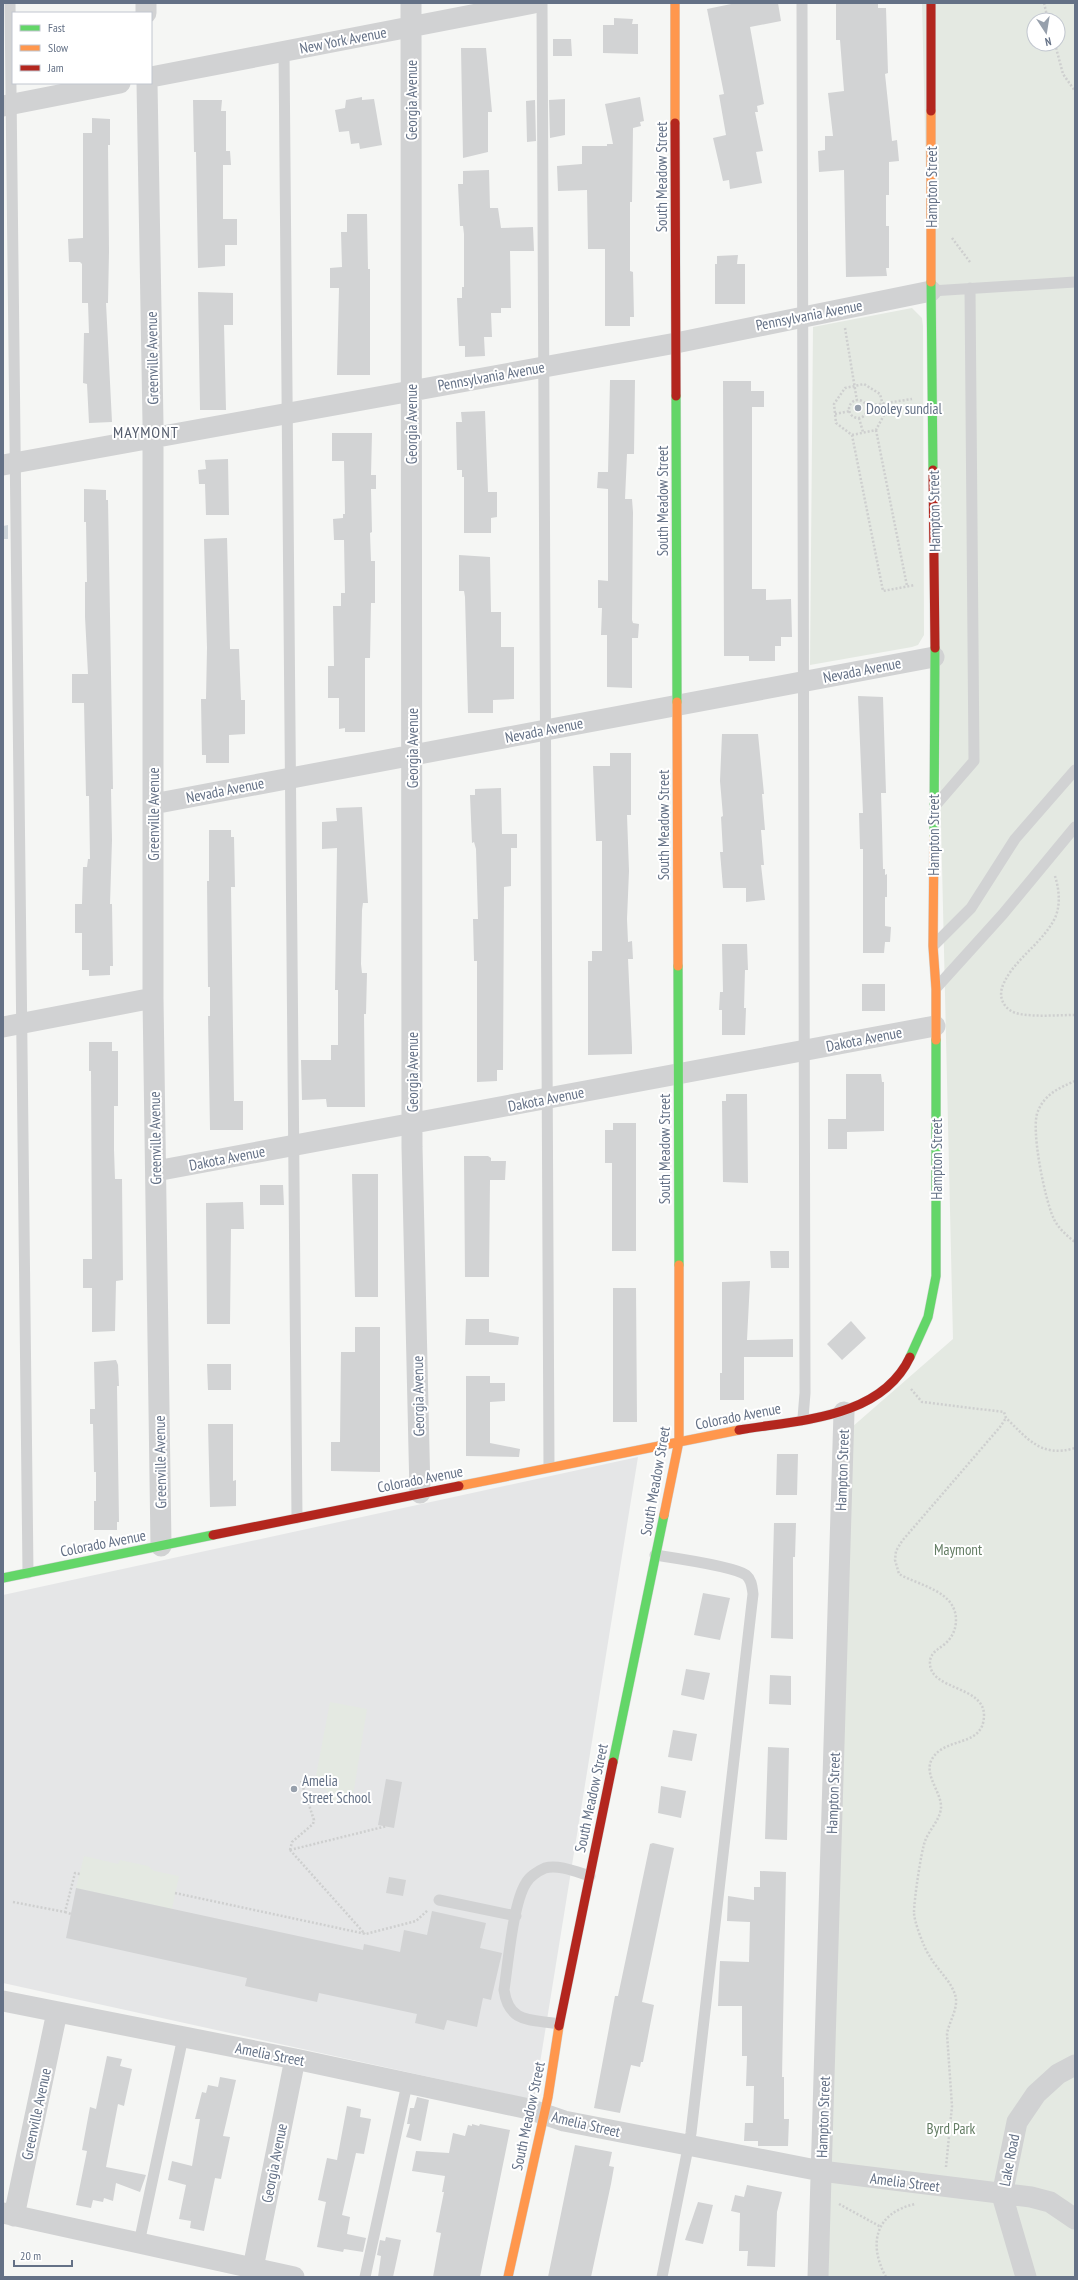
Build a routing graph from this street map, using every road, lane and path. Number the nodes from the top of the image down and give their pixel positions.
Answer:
1 (10, 3) edge
2 (411, 3) edge
3 (534, 3) edge
4 (542, 3) edge
5 (675, 3) edge
6 (802, 3) edge
7 (932, 3) edge
8 (411, 27) junction
9 (284, 52) junction
10 (1057, 52) edge
11 (152, 77) edge
12 (115, 84) edge
13 (147, 84) edge
14 (1075, 91) edge
15 (7, 105) edge
16 (952, 238) dead end
17 (970, 262) dead end
18 (1075, 282) edge
19 (970, 288) junction
20 (931, 291) junction
21 (802, 317) junction
22 (844, 326) dead end
23 (676, 343) junction
24 (544, 367) junction
25 (855, 386) junction
26 (411, 390) junction
27 (932, 396) junction
28 (858, 400) junction
29 (883, 404) junction
30 (867, 406) junction
31 (850, 411) junction
32 (287, 413) junction
33 (835, 414) junction
34 (860, 418) junction
35 (876, 430) junction
36 (863, 432) junction
37 (852, 435) junction
38 (153, 439) junction
39 (9, 463) edge
40 (934, 657) junction
41 (803, 682) junction
42 (677, 705) junction
43 (546, 730) junction
44 (412, 755) junction
45 (1075, 770) edge
46 (290, 778) junction
47 (153, 804) junction
48 (933, 808) junction
49 (1075, 827) edge
50 (1050, 858) junction
51 (933, 946) junction
52 (936, 989) junction
53 (153, 998) junction
54 (1075, 1015) edge
55 (12, 1025) edge
56 (936, 1026) junction
57 (803, 1051) junction
58 (678, 1074) junction
59 (1075, 1081) edge
60 (548, 1098) junction
61 (412, 1124) junction
62 (294, 1145) junction
63 (156, 1171) junction
64 (1075, 1242) edge
65 (908, 1386) dead end
66 (844, 1412) junction
67 (803, 1418) junction
68 (1006, 1418) junction
69 (679, 1441) junction
70 (1075, 1448) edge
71 (549, 1467) junction
72 (420, 1493) junction
73 (297, 1518) junction
74 (161, 1546) junction
75 (656, 1555) junction
76 (28, 1573) junction
77 (3, 1578) edge
78 (301, 1781) dead end
79 (388, 1826) dead end
80 (290, 1850) junction
81 (80, 1874) dead end
82 (590, 1876) junction
83 (175, 1893) dead end
84 (439, 1900) joint
85 (13, 1902) dead end
86 (65, 1912) junction
87 (71, 1914) dead end
88 (516, 1916) junction
89 (366, 1934) junction
90 (3, 2001) edge
91 (57, 2012) junction
92 (559, 2024) junction
93 (183, 2037) junction
94 (295, 2059) junction
95 (1075, 2065) edge
96 (407, 2084) junction
97 (544, 2114) junction
98 (688, 2145) junction
99 (946, 2168) dead end
100 (821, 2171) junction
101 (1002, 2194) junction
102 (833, 2200) dead end
103 (919, 2203) dead end
104 (9, 2214) edge
105 (1075, 2219) edge
106 (881, 2227) junction
107 (139, 2243) junction
108 (253, 2268) junction
109 (294, 2277) edge
110 (365, 2277) edge
111 (508, 2277) edge
112 (662, 2277) edge
113 (818, 2277) edge
114 (886, 2277) edge
115 (1026, 2277) edge

1 - 15 lane
2 - 8 street, Georgia Avenue
3 - 8 street, New York Avenue
4 - 24 lane
5 - 23 street, South Meadow Street
6 - 21 lane
7 - 20 street, Hampton Street
8 - 9 street, New York Avenue
8 - 26 street, Georgia Avenue
9 - 11 street, New York Avenue
9 - 32 lane
10 - 14 path
12 - 15 street
13 - 38 street, Greenville Avenue
15 - 39 lane
16 - 17 path
18 - 19 lane
19 - 20 lane
19 - 48 lane
20 - 21 street, Pennsylvania Avenue
20 - 27 street, Hampton Street
21 - 23 street, Pennsylvania Avenue
21 - 41 lane
22 - 25 path
23 - 24 street, Pennsylvania Avenue
23 - 42 street, South Meadow Street
24 - 26 street, Pennsylvania Avenue
24 - 43 lane
25 - 28 path
25 - 29 path
25 - 33 path
26 - 32 street, Pennsylvania Avenue
26 - 44 street, Georgia Avenue
27 - 29 path
27 - 40 street, Hampton Street
28 - 30 path
28 - 31 path
29 - 30 path
29 - 35 path
30 - 34 path
31 - 33 path
31 - 34 path
32 - 38 street, Pennsylvania Avenue
32 - 46 lane
33 - 37 path
34 - 36 path
35 - 36 path
35 - 37 path
36 - 37 path
38 - 39 street, Pennsylvania Avenue
38 - 47 street, Greenville Avenue
39 - 55 lane
40 - 41 street, Nevada Avenue
40 - 48 street, Hampton Street
41 - 42 street, Nevada Avenue
41 - 57 lane
42 - 43 street, Nevada Avenue
42 - 58 street, South Meadow Street
43 - 44 street, Nevada Avenue
43 - 60 lane
44 - 46 street, Nevada Avenue
44 - 61 street, Georgia Avenue
45 - 51 lane
46 - 47 street, Nevada Avenue
46 - 62 lane
47 - 53 street, Greenville Avenue
48 - 51 street, Hampton Street
49 - 50 lane
50 - 52 lane
50 - 54 path
51 - 52 street, Hampton Street
52 - 56 street, Hampton Street
53 - 55 street
53 - 63 street, Greenville Avenue
55 - 76 lane
56 - 57 street, Dakota Avenue
56 - 66 street, Hampton Street
57 - 58 street, Dakota Avenue
57 - 67 lane
58 - 60 street, Dakota Avenue
58 - 69 street, South Meadow Street
59 - 64 path
60 - 61 street, Dakota Avenue
60 - 71 lane
61 - 62 street, Dakota Avenue
61 - 72 street, Georgia Avenue
62 - 63 street, Dakota Avenue
62 - 73 lane
63 - 74 street, Greenville Avenue
65 - 68 path
66 - 67 street, Colorado Avenue
66 - 100 street, Hampton Street
67 - 69 street, Colorado Avenue
68 - 70 path
68 - 99 path
69 - 71 street, Colorado Avenue
69 - 75 street, South Meadow Street
71 - 72 street, Colorado Avenue
72 - 73 street, Colorado Avenue
73 - 74 street, Colorado Avenue
74 - 76 street, Colorado Avenue
75 - 82 street, South Meadow Street
75 - 98 lane
76 - 77 street, Colorado Avenue
78 - 80 path
79 - 80 path
80 - 89 path
81 - 86 path
82 - 88 lane
82 - 92 street, South Meadow Street
83 - 89 path
84 - 88 lane
84 - 89 path
85 - 86 path
86 - 87 path
88 - 92 lane
90 - 91 street, Amelia Street
91 - 93 street, Amelia Street
91 - 104 street, Greenville Avenue
92 - 97 street, South Meadow Street
93 - 94 street, Amelia Street
93 - 107 lane
94 - 96 street, Amelia Street
94 - 108 street, Georgia Avenue
95 - 101 street, Lake Road
96 - 97 street, Amelia Street
96 - 110 lane
97 - 98 street, Amelia Street
97 - 111 street, South Meadow Street
98 - 100 street, Amelia Street
98 - 112 lane
100 - 101 street, Amelia Street
100 - 113 street, Hampton Street
101 - 105 street, Amelia Street
101 - 115 street, Lake Road
102 - 106 path
103 - 106 path
104 - 107 street
106 - 114 path
107 - 108 street
108 - 109 street

